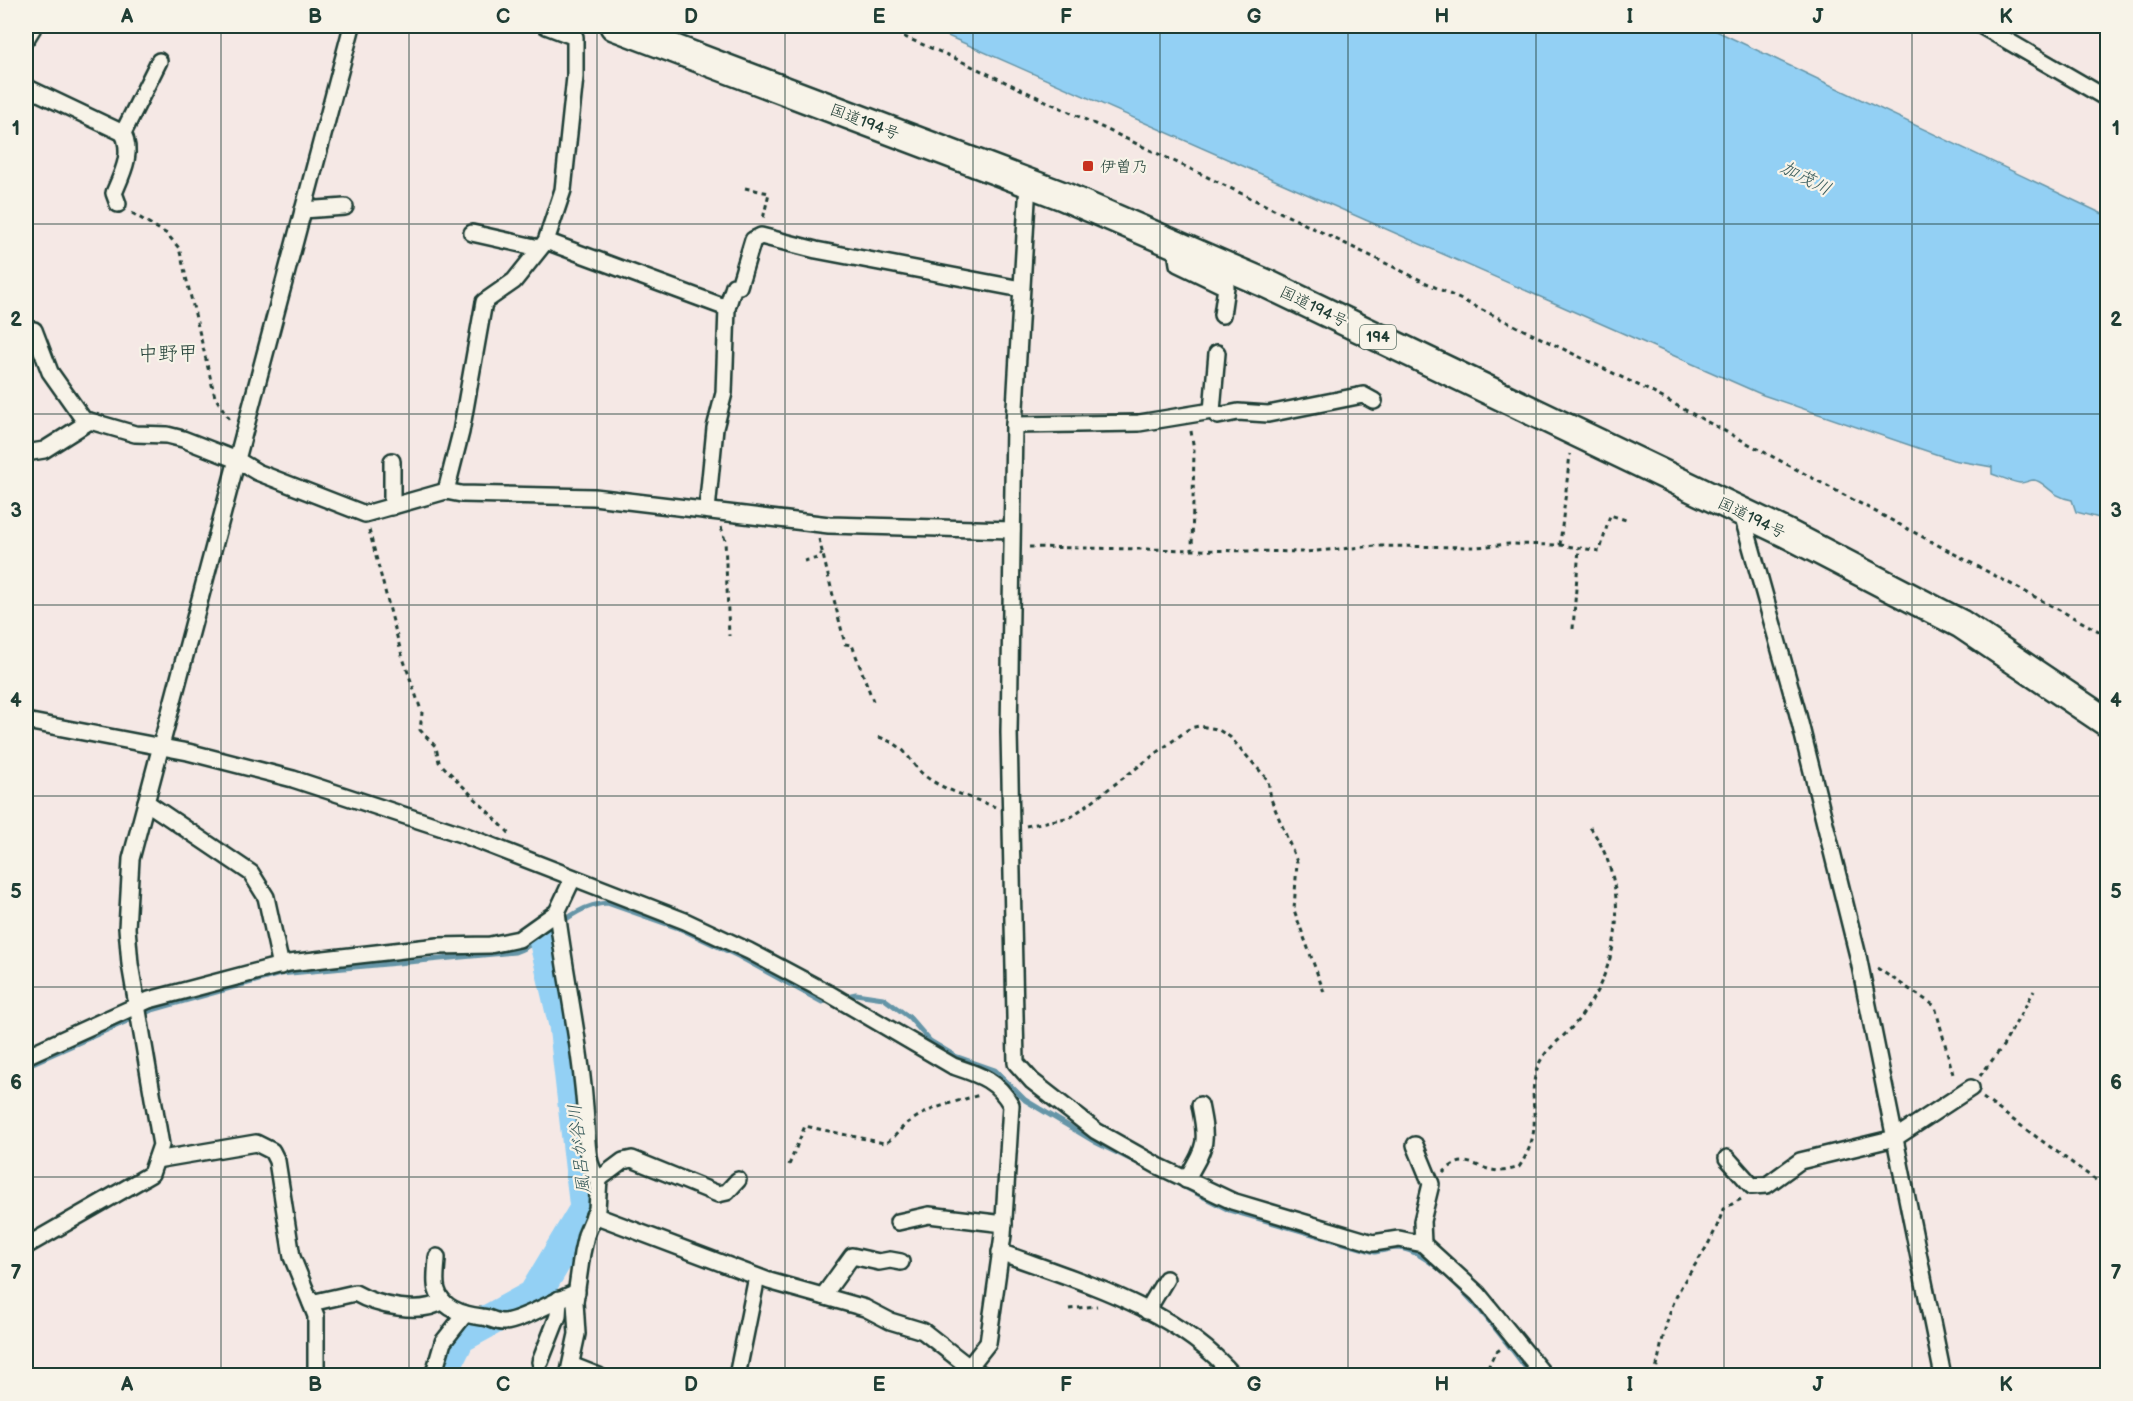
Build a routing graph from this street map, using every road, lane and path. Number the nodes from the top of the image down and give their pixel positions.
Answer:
1 (34, 26) edge
2 (352, 26) edge
3 (546, 26) edge
4 (614, 26) edge
5 (879, 26) edge
6 (1982, 26) edge
7 (26, 39) edge
8 (159, 61) dead end
9 (26, 87) edge
10 (2108, 99) edge
11 (123, 133) junction
12 (1028, 183) junction
13 (745, 188) dead end
14 (118, 204) joint
15 (345, 207) dead end
16 (303, 210) junction
17 (472, 233) dead end
18 (761, 236) junction
19 (1175, 244) junction
20 (542, 245) junction
21 (1021, 289) junction
22 (728, 308) junction
23 (1222, 315) dead end
24 (34, 330) dead end
25 (1216, 352) dead end
26 (1374, 400) dead end
27 (1212, 411) junction
28 (1183, 416) junction
29 (86, 423) junction
30 (1014, 425) junction
31 (242, 439) junction
32 (1570, 452) dead end
33 (26, 453) edge
34 (237, 459) junction
35 (392, 461) dead end
36 (446, 491) junction
37 (392, 507) junction
38 (707, 510) junction
39 (1741, 512) junction
40 (365, 514) junction
41 (1626, 520) dead end
42 (815, 523) junction
43 (1012, 530) junction
44 (1560, 545) junction
45 (1012, 547) junction
46 (1579, 548) junction
47 (1192, 550) junction
48 (822, 553) junction
49 (804, 561) dead end
50 (1573, 628) dead end
51 (729, 636) dead end
52 (2108, 636) edge
53 (873, 701) dead end
54 (26, 721) edge
55 (2108, 723) edge
56 (879, 737) dead end
57 (161, 747) junction
58 (146, 802) junction
59 (1011, 821) junction
60 (1590, 827) dead end
61 (530, 861) junction
62 (573, 878) junction
63 (557, 912) junction
64 (1858, 956) junction
65 (281, 966) junction
66 (2034, 991) dead end
67 (1324, 992) dead end
68 (137, 1005) junction
69 (26, 1056) edge
70 (1021, 1072) junction
71 (1003, 1087) junction
72 (1965, 1092) junction
73 (1200, 1105) dead end
74 (1895, 1138) junction
75 (1415, 1145) dead end
76 (1727, 1158) dead end
77 (156, 1160) junction
78 (789, 1165) dead end
79 (599, 1179) junction
80 (738, 1180) dead end
81 (1186, 1180) junction
82 (1431, 1184) junction
83 (1758, 1187) junction
84 (2108, 1189) edge
85 (594, 1215) junction
86 (897, 1222) dead end
87 (1004, 1224) junction
88 (1423, 1244) junction
89 (26, 1246) edge
90 (1000, 1252) junction
91 (437, 1257) dead end
92 (902, 1262) dead end
93 (757, 1277) junction
94 (1166, 1279) dead end
95 (577, 1292) junction
96 (823, 1296) junction
97 (560, 1299) junction
98 (443, 1301) junction
99 (311, 1303) junction
100 (1147, 1311) junction
101 (465, 1314) junction
102 (1515, 1338) junction
103 (540, 1362) dead end
104 (570, 1370) edge
105 (966, 1371) edge
106 (316, 1376) edge
107 (433, 1376) edge
108 (599, 1376) edge
109 (737, 1376) edge
110 (985, 1376) edge
111 (1234, 1376) edge
112 (1484, 1376) edge
113 (1545, 1376) edge
114 (1655, 1376) edge
115 (1943, 1376) edge

1 - 7 street
2 - 16 street
3 - 20 street
4 - 12 highway, 国道194号 / 194
5 - 52 path
6 - 10 street
8 - 11 street
9 - 11 street
11 - 14 street
12 - 19 highway, 国道194号 / 194
12 - 21 street
13 - 18 path
14 - 31 path
15 - 16 street
16 - 31 street
17 - 20 street
18 - 21 street
18 - 22 street
19 - 23 street
19 - 39 highway, 国道194号 / 194
20 - 22 street
20 - 36 street
21 - 30 street
22 - 38 street
24 - 29 street
25 - 27 street
26 - 27 street
27 - 28 street
28 - 30 street
28 - 47 path
29 - 33 street
29 - 34 street
30 - 43 street
31 - 34 street
32 - 44 path
34 - 40 street
34 - 57 street
35 - 37 street
36 - 37 street
36 - 38 street
37 - 40 street
38 - 42 street
38 - 51 path
39 - 55 highway, 国道194号 / 194
39 - 64 street
40 - 61 path
41 - 46 path
42 - 43 street
42 - 48 path
43 - 45 street
44 - 46 path
44 - 47 path
45 - 47 path
45 - 59 street
46 - 50 path
48 - 49 path
48 - 53 path
54 - 57 street
56 - 59 path
57 - 58 street
57 - 61 street
58 - 65 street
58 - 68 street
59 - 67 path
59 - 70 street
60 - 82 path
61 - 62 street
62 - 63 street
62 - 71 street
63 - 65 street
63 - 79 street
64 - 72 path
64 - 74 street
65 - 68 street
66 - 72 path
68 - 69 street
68 - 77 street
70 - 71 street
70 - 81 street
71 - 78 path
71 - 87 street
72 - 74 street
72 - 84 path
73 - 81 street
74 - 83 street
74 - 115 street
75 - 82 street
76 - 83 street
77 - 89 street
77 - 99 street
79 - 80 street
79 - 85 street
81 - 88 street
82 - 88 street
83 - 114 path
85 - 93 street
85 - 95 street
86 - 87 street
87 - 90 street
88 - 102 street
90 - 100 street
90 - 105 street
91 - 98 street
92 - 96 street
93 - 96 street
93 - 109 street
94 - 100 street
95 - 97 street
95 - 104 street
96 - 105 street
97 - 101 street
97 - 103 street
98 - 99 street
98 - 101 street
99 - 106 street
100 - 111 street
101 - 107 street
102 - 112 path
102 - 113 street
104 - 108 street
105 - 110 street

